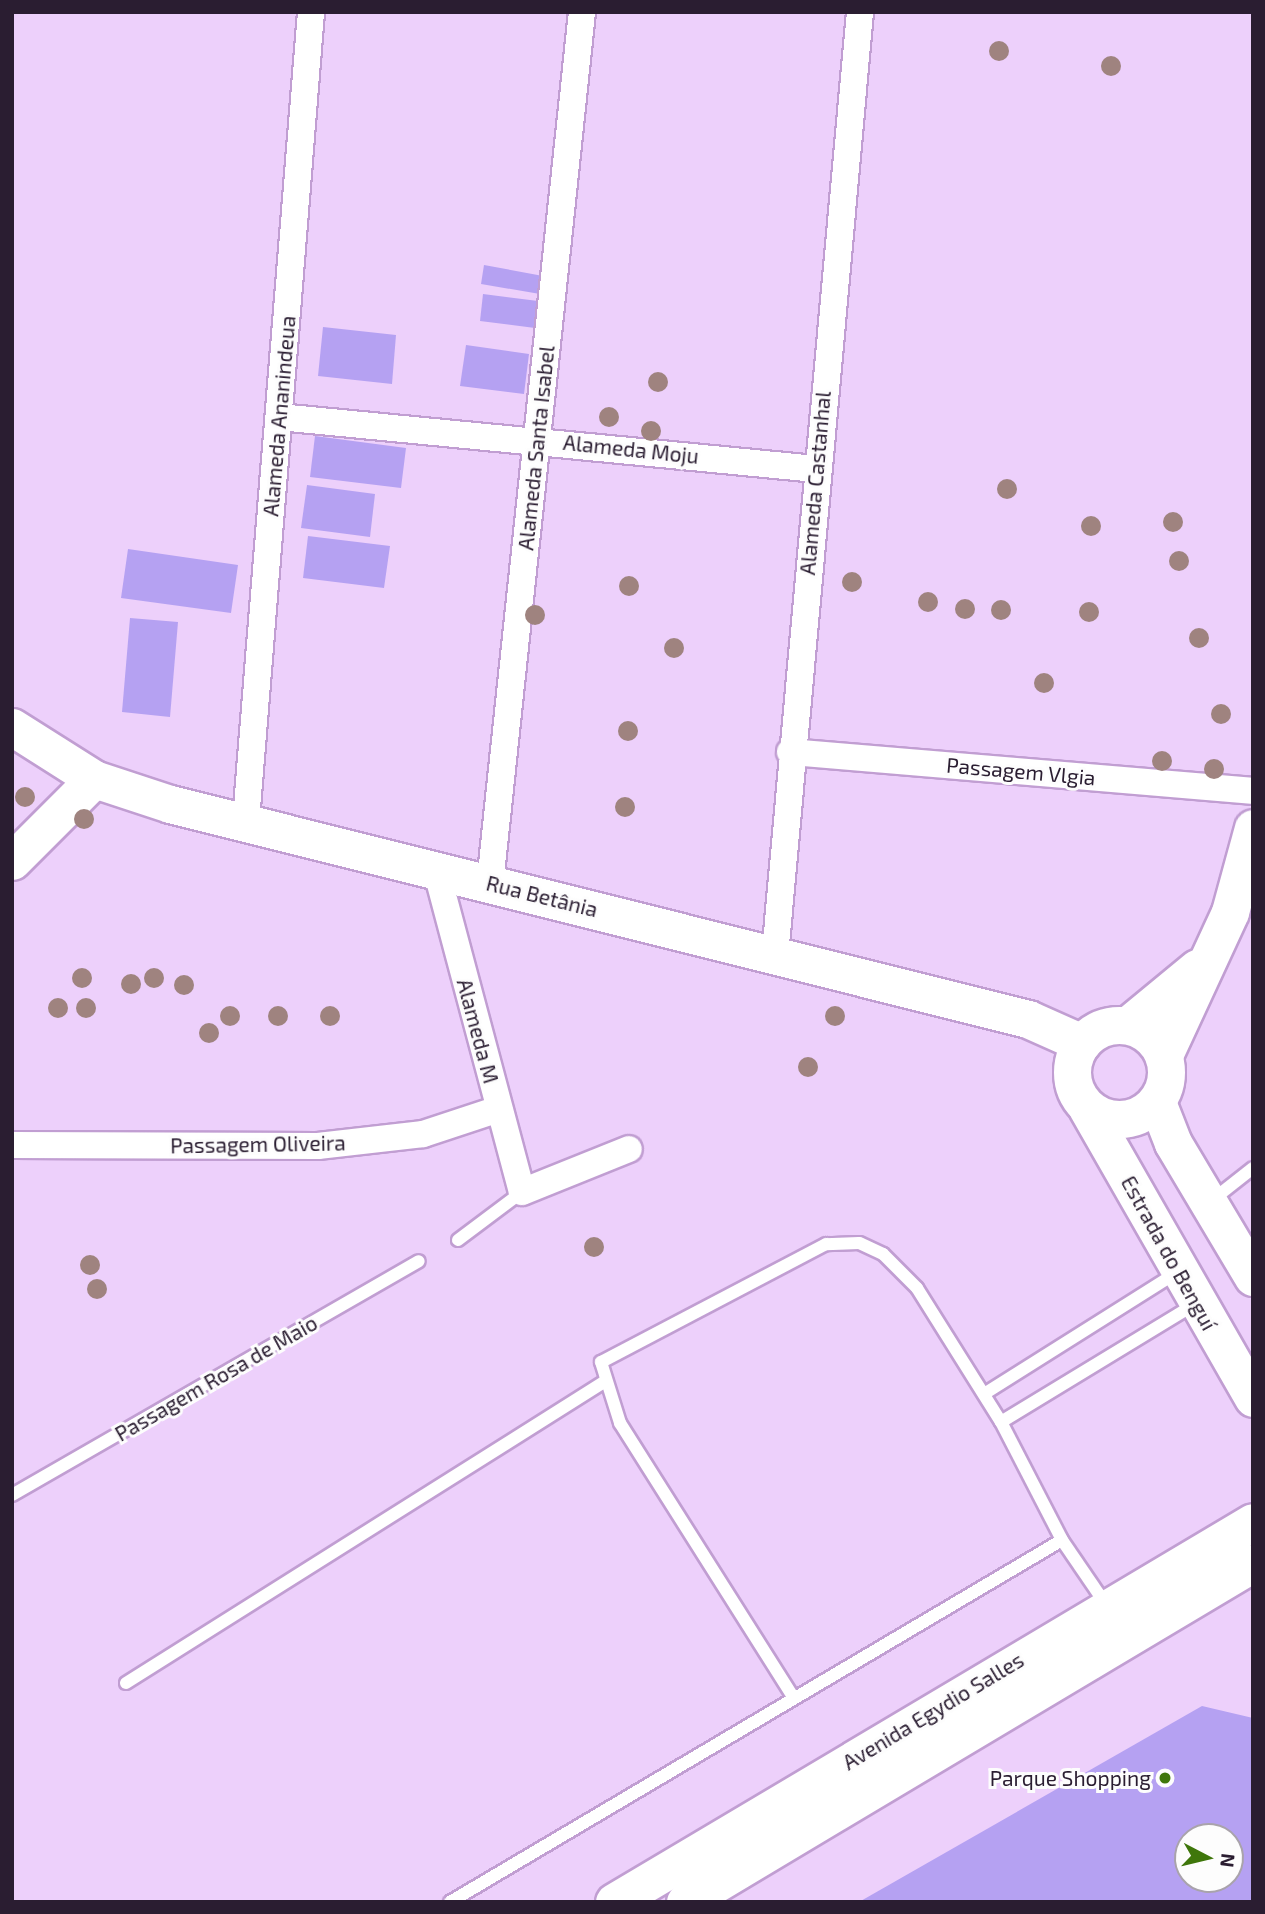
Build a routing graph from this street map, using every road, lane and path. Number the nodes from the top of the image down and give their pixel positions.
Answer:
1 (311, 12) edge
2 (582, 12) edge
3 (860, 12) edge
4 (279, 417) junction
5 (537, 439) junction
6 (816, 469) junction
7 (12, 727) edge
8 (789, 752) junction
9 (94, 779) junction
10 (1253, 791) edge
11 (246, 820) junction
12 (1253, 828) edge
13 (12, 861) edge
14 (436, 869) junction
15 (490, 883) junction
16 (775, 955) junction
17 (1201, 966) junction
18 (1129, 1024) junction
19 (1082, 1043) junction
20 (1164, 1055) junction
21 (1157, 1101) junction
22 (1087, 1108) junction
23 (499, 1109) junction
24 (12, 1145) edge
25 (629, 1149) dead end
26 (1253, 1168) edge
27 (522, 1192) junction
28 (1208, 1203) junction
29 (458, 1240) dead end
30 (419, 1261) dead end
31 (1179, 1270) junction
32 (1253, 1277) edge
33 (1196, 1303) junction
34 (604, 1382) junction
35 (984, 1394) junction
36 (1253, 1398) edge
37 (1001, 1422) junction
38 (12, 1495) edge
39 (1253, 1522) edge
40 (1062, 1540) junction
41 (1253, 1563) edge
42 (1108, 1607) junction
43 (126, 1683) dead end
44 (794, 1698) junction
45 (450, 1902) edge
46 (614, 1902) edge
47 (685, 1902) edge

1 - 4 street, Alameda Ananindeua
2 - 5 street, Alameda Santa Isabel
3 - 6 street, Alameda Castanhal
4 - 5 street, Alameda Moju
4 - 11 street, Alameda Ananindeua
5 - 6 street, Alameda Moju
5 - 15 street, Alameda Santa Isabel
6 - 8 street, Alameda Castanhal
7 - 9 street, Rua Betânia
8 - 10 street, Passagem Vlgia
8 - 16 street, Alameda Castanhal
9 - 11 street, Rua Betânia
9 - 13 street
11 - 14 street, Rua Betânia
12 - 17 street
14 - 15 street, Rua Betânia
14 - 23 street, Alameda M
15 - 16 street, Rua Betânia
16 - 19 street, Rua Betânia
17 - 18 street
17 - 20 street
18 - 19 street
18 - 20 street
19 - 22 street
20 - 21 street
21 - 22 street
21 - 28 street
22 - 31 street, Estrada do Benguí
23 - 24 street, Passagem Oliveira
23 - 27 street, Alameda M
25 - 27 street
26 - 28 lane
27 - 29 lane
28 - 32 street
30 - 38 lane, Passagem Rosa de Maio
31 - 33 street, Estrada do Benguí
31 - 35 lane
33 - 36 street, Estrada do Benguí
33 - 37 lane
34 - 35 lane
34 - 43 lane
34 - 44 lane
35 - 37 lane
37 - 40 lane
39 - 42 street, Avenida Egydio Salles
40 - 42 lane
40 - 44 lane
41 - 47 street, Avenida Egydio Salles
42 - 46 street, Avenida Egydio Salles
44 - 45 lane

